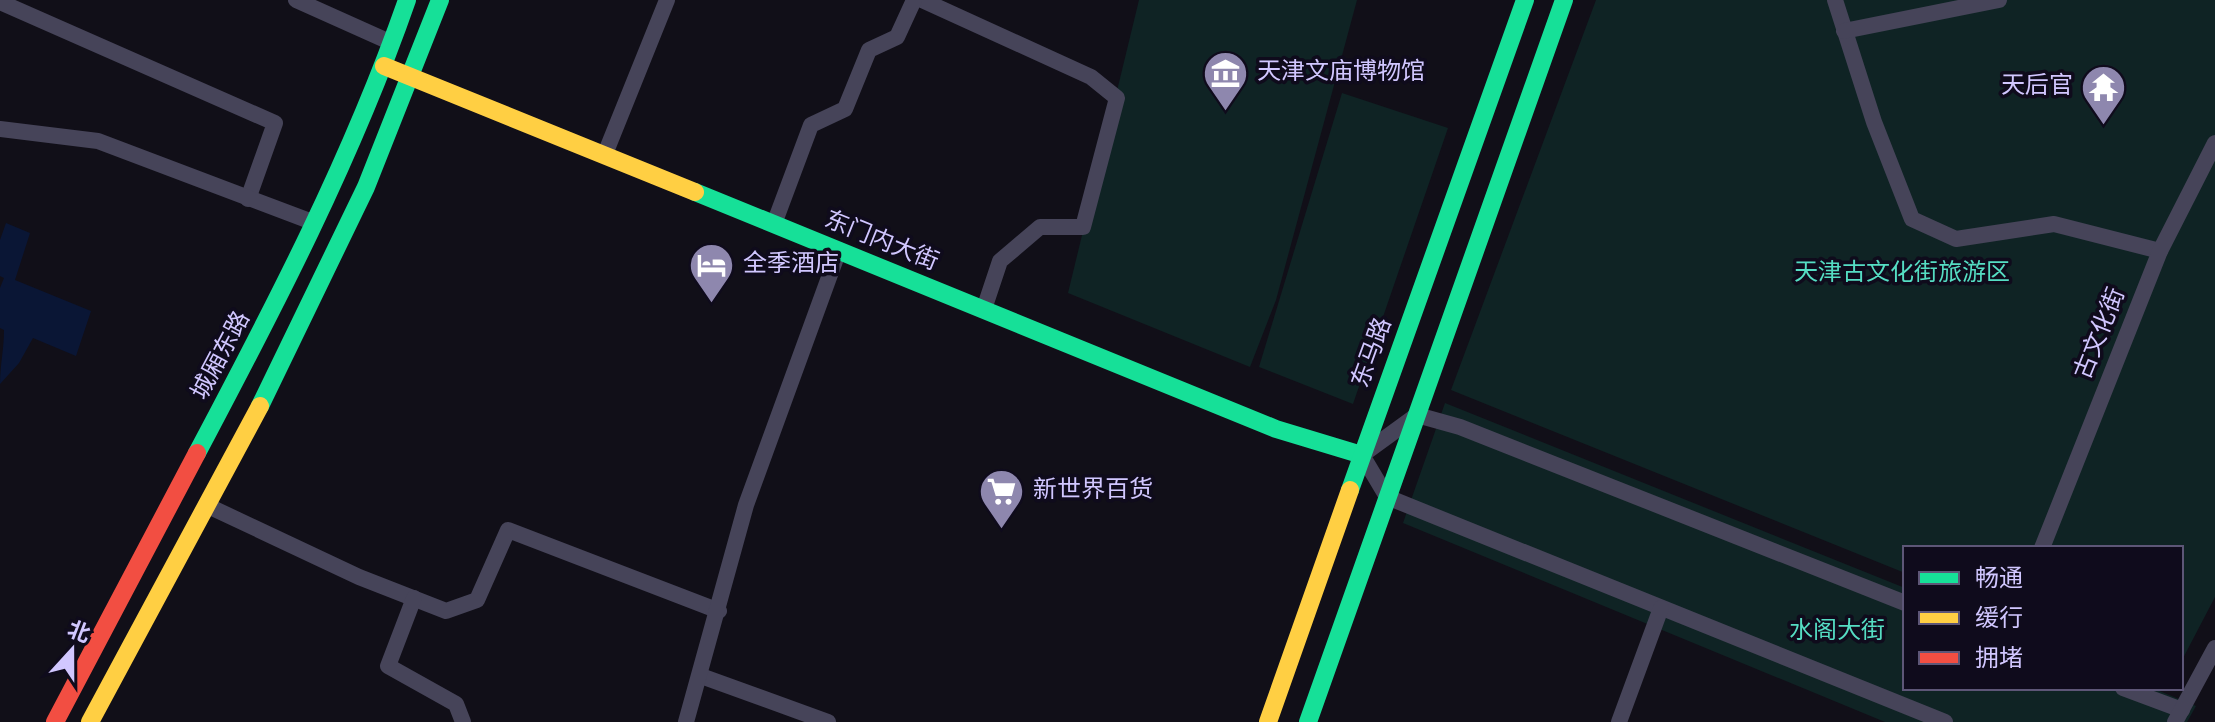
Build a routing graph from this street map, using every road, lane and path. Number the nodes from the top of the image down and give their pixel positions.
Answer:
1 (296, 0) edge
2 (407, 0) edge
3 (440, 0) edge
4 (667, 0) edge
5 (914, 0) edge
6 (922, 0) edge
7 (1525, 0) edge
8 (1564, 0) edge
9 (1835, 0) edge
10 (1999, 0) edge
11 (0, 2) edge
12 (1844, 31) junction
13 (392, 43) junction
14 (384, 66) junction
15 (413, 78) junction
16 (0, 129) edge
17 (2215, 143) edge
18 (605, 154) junction
19 (248, 199) junction
20 (315, 223) junction
21 (774, 224) junction
22 (839, 250) junction
23 (2160, 251) junction
24 (984, 309) junction
25 (1417, 415) junction
26 (1362, 455) junction
27 (1387, 497) junction
28 (206, 505) junction
29 (2043, 546) edge
30 (414, 598) junction
31 (1903, 602) edge
32 (1661, 608) junction
33 (719, 611) junction
34 (2215, 648) edge
35 (701, 676) junction
36 (2127, 690) edge
37 (2179, 716) edge
38 (55, 722) edge
39 (90, 722) edge
40 (463, 722) edge
41 (686, 722) edge
42 (828, 722) edge
43 (1268, 722) edge
44 (1308, 722) edge
45 (1619, 722) edge
46 (1945, 722) edge

1 - 13 street
2 - 13 street, 城厢东路
3 - 15 street
4 - 18 street
5 - 21 street
6 - 24 street
7 - 26 street, 东马路
8 - 25 street
9 - 12 street
10 - 12 street
11 - 19 street
12 - 23 street
13 - 14 street, 城厢东路
14 - 15 street, 东门内大街
14 - 20 street, 城厢东路
15 - 18 street, 东门内大街
15 - 28 street
16 - 19 street
17 - 23 street, 古文化街
18 - 21 street, 东门内大街
19 - 20 street
20 - 38 street, 城厢东路
21 - 22 street, 东门内大街
22 - 24 street, 东门内大街
22 - 33 street
23 - 29 street, 古文化街
24 - 26 street, 东门内大街
25 - 26 street
25 - 27 street
25 - 31 street
26 - 27 street
26 - 43 street, 东马路
27 - 32 street
27 - 44 street
28 - 30 street
28 - 39 street
30 - 33 street
30 - 40 street
32 - 45 street
32 - 46 street
33 - 35 street
34 - 37 street
35 - 41 street
35 - 42 street
36 - 37 street

